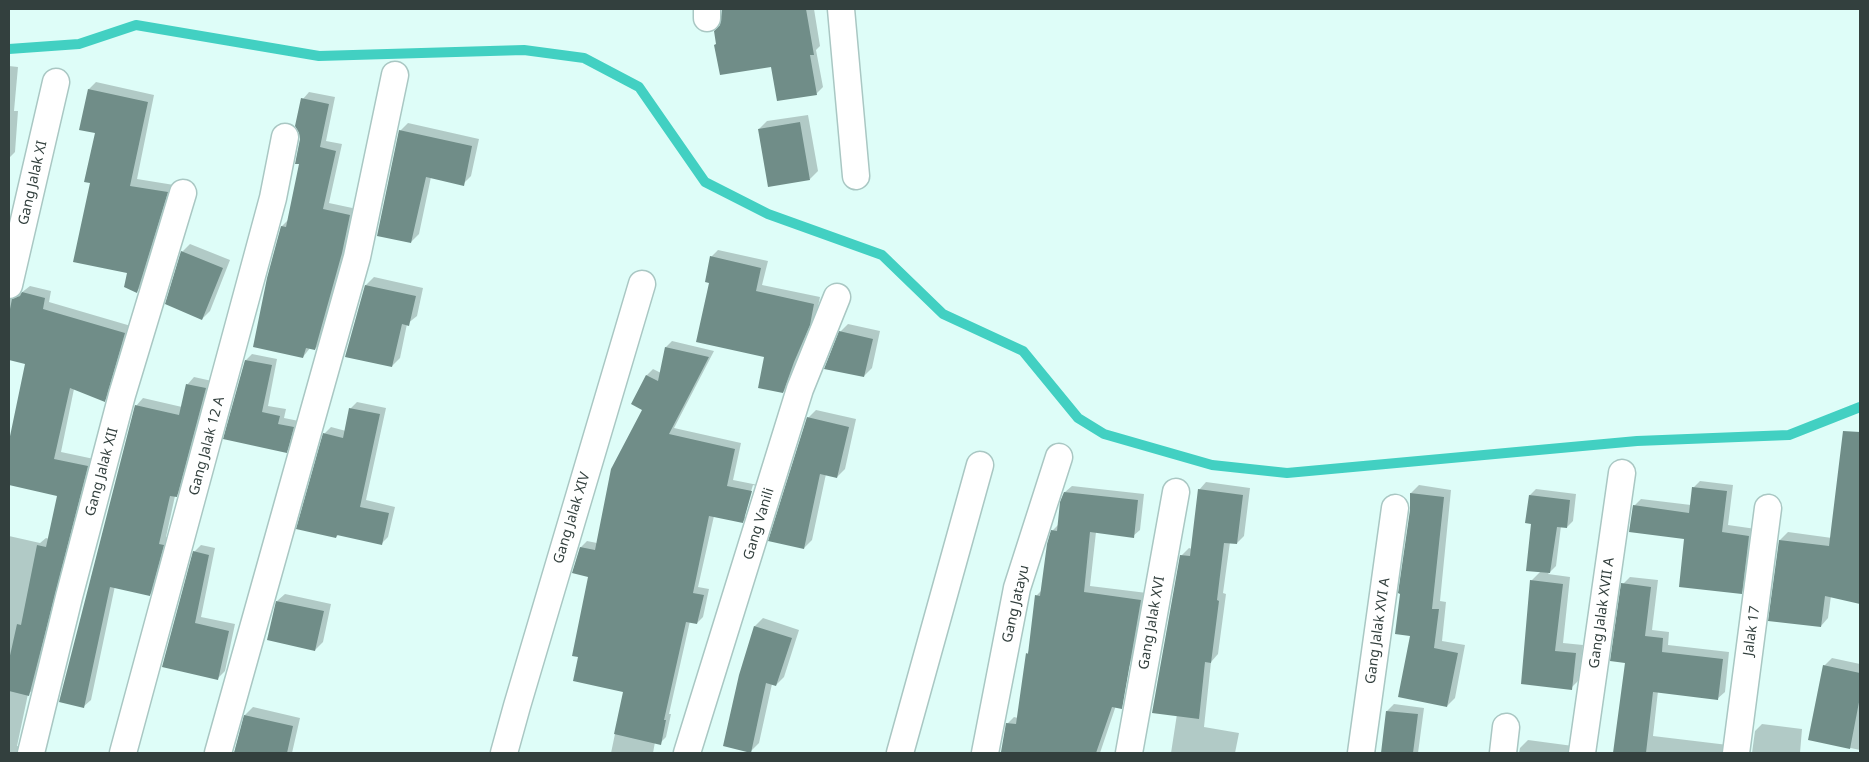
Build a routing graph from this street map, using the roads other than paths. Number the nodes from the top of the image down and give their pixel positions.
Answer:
1 (841, 9) edge
2 (395, 75) dead end
3 (56, 82) dead end
4 (285, 137) dead end
5 (856, 176) dead end
6 (183, 193) dead end
7 (642, 284) dead end
8 (9, 285) edge
9 (837, 297) dead end
10 (1059, 457) dead end
11 (980, 465) dead end
12 (1622, 473) dead end
13 (1176, 492) dead end
14 (1395, 508) dead end
15 (1768, 508) dead end
16 (1506, 727) dead end
17 (31, 753) edge
18 (123, 753) edge
19 (218, 753) edge
20 (504, 753) edge
21 (687, 753) edge
22 (900, 753) edge
23 (985, 753) edge
24 (1129, 753) edge
25 (1361, 753) edge
26 (1503, 753) edge
27 (1582, 753) edge
28 (1736, 753) edge

1 - 5 street
2 - 19 street
3 - 8 street, Gang Jalak XI
4 - 18 street, Gang Jalak 12 A
6 - 17 street, Gang Jalak XII
7 - 20 street, Gang Jalak XIV
9 - 21 street, Gang Vanili
10 - 23 street, Gang Jatayu
11 - 22 street
12 - 27 street, Gang Jalak XVII A
13 - 24 street, Gang Jalak XVI
14 - 25 street, Gang Jalak XVI A
15 - 28 street, Jalak 17
16 - 26 street

